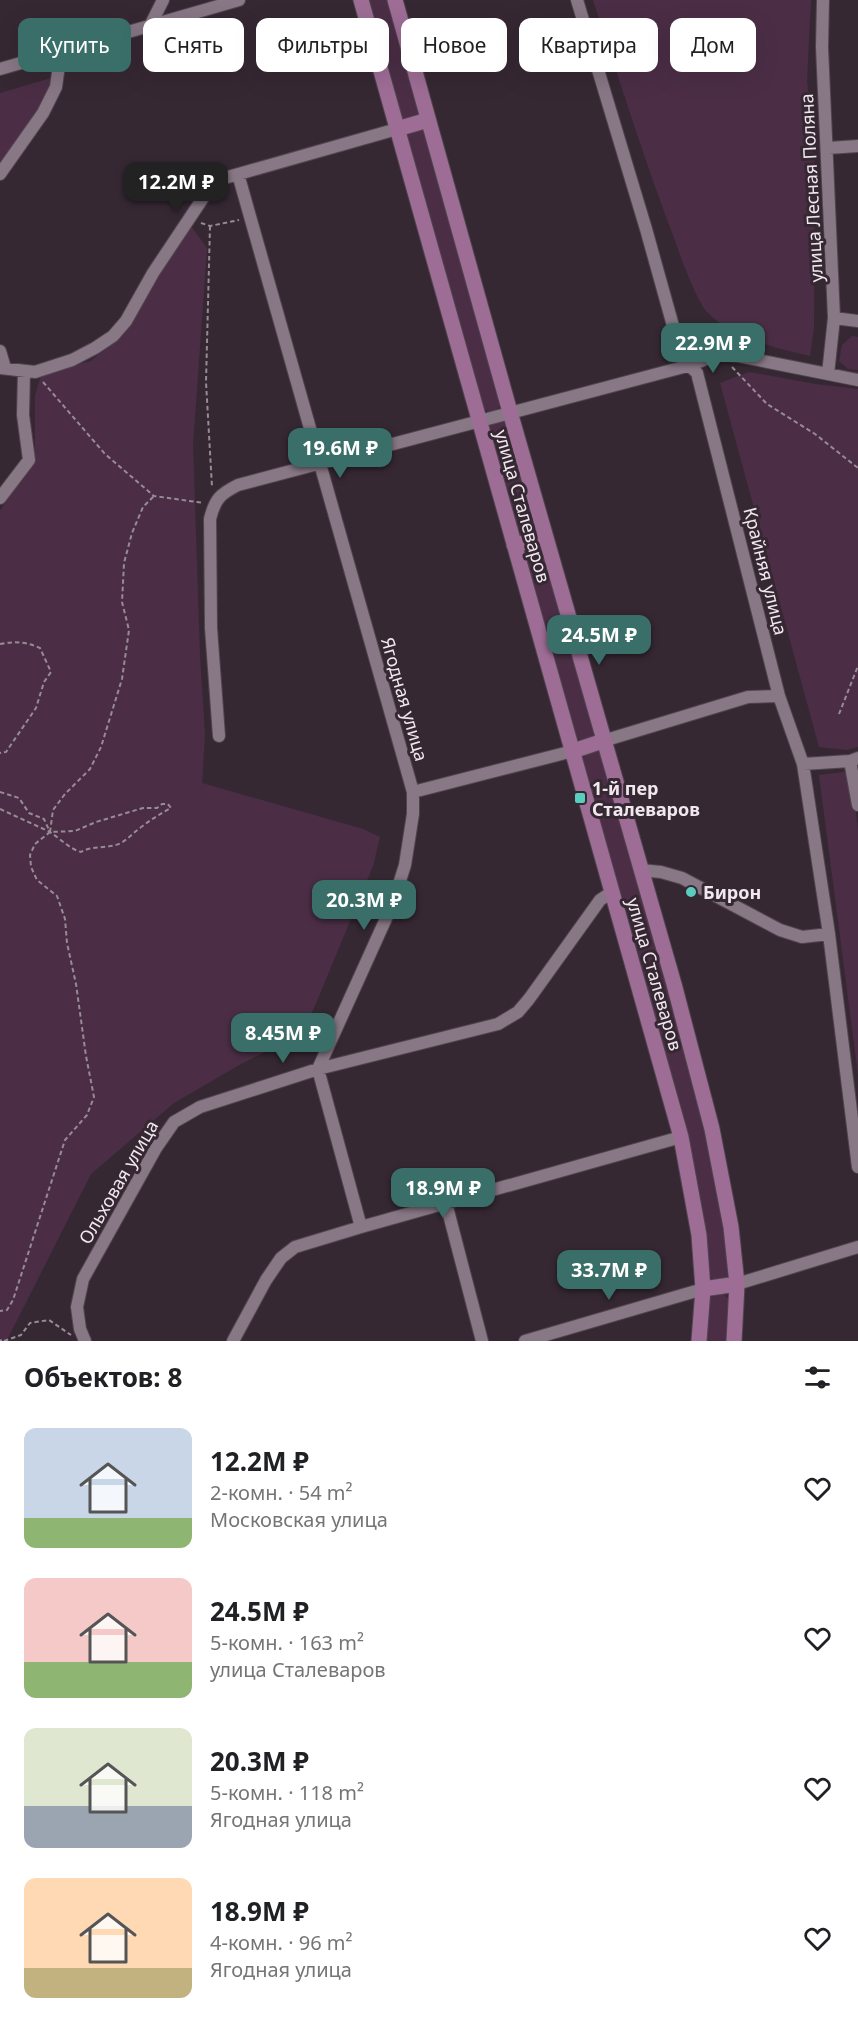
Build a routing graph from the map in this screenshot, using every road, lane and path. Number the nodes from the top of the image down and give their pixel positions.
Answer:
1 (163, 0) edge
2 (239, 0) edge
3 (361, 0) edge
4 (395, 0) edge
5 (577, 0) edge
6 (822, 0) edge
7 (154, 18) edge
8 (173, 18) edge
9 (18, 64) edge
10 (0, 69) edge
11 (58, 72) edge
12 (428, 120) junction
13 (397, 129) junction
14 (858, 146) edge
15 (828, 148) junction
16 (0, 174) edge
17 (238, 174) junction
18 (250, 218) junction
19 (190, 220) junction
20 (210, 226) junction
21 (834, 318) junction
22 (858, 321) edge
23 (0, 351) edge
24 (719, 354) junction
25 (691, 365) junction
26 (2, 368) edge
27 (30, 372) junction
28 (828, 374) junction
29 (858, 380) edge
30 (510, 412) junction
31 (479, 422) junction
32 (320, 464) junction
33 (858, 468) edge
34 (154, 496) junction
35 (0, 498) edge
36 (213, 504) junction
37 (545, 537) junction
38 (514, 546) junction
39 (0, 644) edge
40 (858, 666) edge
41 (779, 696) junction
42 (840, 714) dead end
43 (219, 736) dead end
44 (603, 741) junction
45 (573, 751) junction
46 (0, 753) edge
47 (854, 759) edge
48 (803, 764) junction
49 (0, 792) edge
50 (412, 792) junction
51 (858, 806) edge
52 (0, 809) edge
53 (50, 832) junction
54 (640, 870) junction
55 (612, 892) junction
56 (829, 934) junction
57 (318, 1069) junction
58 (681, 1137) junction
59 (858, 1167) edge
60 (446, 1203) junction
61 (361, 1227) junction
62 (858, 1247) edge
63 (737, 1284) junction
64 (703, 1289) junction
65 (0, 1311) edge
66 (71, 1336) dead end
67 (2, 1341) edge
68 (85, 1341) edge
69 (233, 1341) edge
70 (482, 1341) edge
71 (525, 1341) edge
72 (699, 1341) edge
73 (734, 1341) edge

1 - 7 street
2 - 8 street
3 - 13 main road, улица Сталеваров
4 - 12 main road, улица Сталеваров
5 - 25 street, Крайняя улица
6 - 15 street, улица Лесная Поляна
9 - 10 street
11 - 16 street
12 - 13 main road
12 - 30 main road, улица Сталеваров
13 - 17 street
13 - 31 main road, улица Сталеваров
14 - 15 street
15 - 21 street, улица Лесная Поляна
17 - 18 street, Ягодная улица
17 - 19 street
18 - 20 path
18 - 32 street, Ягодная улица
19 - 20 path
19 - 27 street
20 - 36 path
21 - 22 street
21 - 28 street, улица Лесная Поляна
23 - 26 street
24 - 25 street
24 - 28 street
24 - 33 path
25 - 30 street
25 - 41 street, Крайняя улица
26 - 27 street
27 - 34 path
27 - 35 street
28 - 29 street
30 - 31 street
30 - 37 main road, улица Сталеваров
31 - 32 street
31 - 38 main road, улица Сталеваров
32 - 36 street
32 - 50 street, Ягодная улица
34 - 36 path
34 - 53 path
36 - 43 street
37 - 38 main road
37 - 44 main road, улица Сталеваров
38 - 45 main road, улица Сталеваров
39 - 46 path
40 - 42 path
41 - 44 street
41 - 48 street, Крайняя улица
44 - 45 main road
44 - 54 main road, улица Сталеваров
45 - 50 street
45 - 55 main road, улица Сталеваров
47 - 48 street
47 - 51 street
48 - 56 street, Крайняя улица
49 - 53 path
50 - 57 street, Ягодная улица
52 - 53 path
53 - 53 path
53 - 65 path
54 - 56 street
54 - 63 main road, улица Сталеваров
55 - 57 street, Ольховая улица
55 - 58 main road, улица Сталеваров
56 - 59 street, Крайняя улица
57 - 61 street
57 - 68 street, Ольховая улица
58 - 60 street
58 - 64 main road, улица Сталеваров
60 - 61 street
60 - 70 street
61 - 69 street
62 - 63 street
63 - 64 main road
63 - 73 main road, улица Сталеваров
64 - 71 street
64 - 72 main road, улица Сталеваров
66 - 67 path

